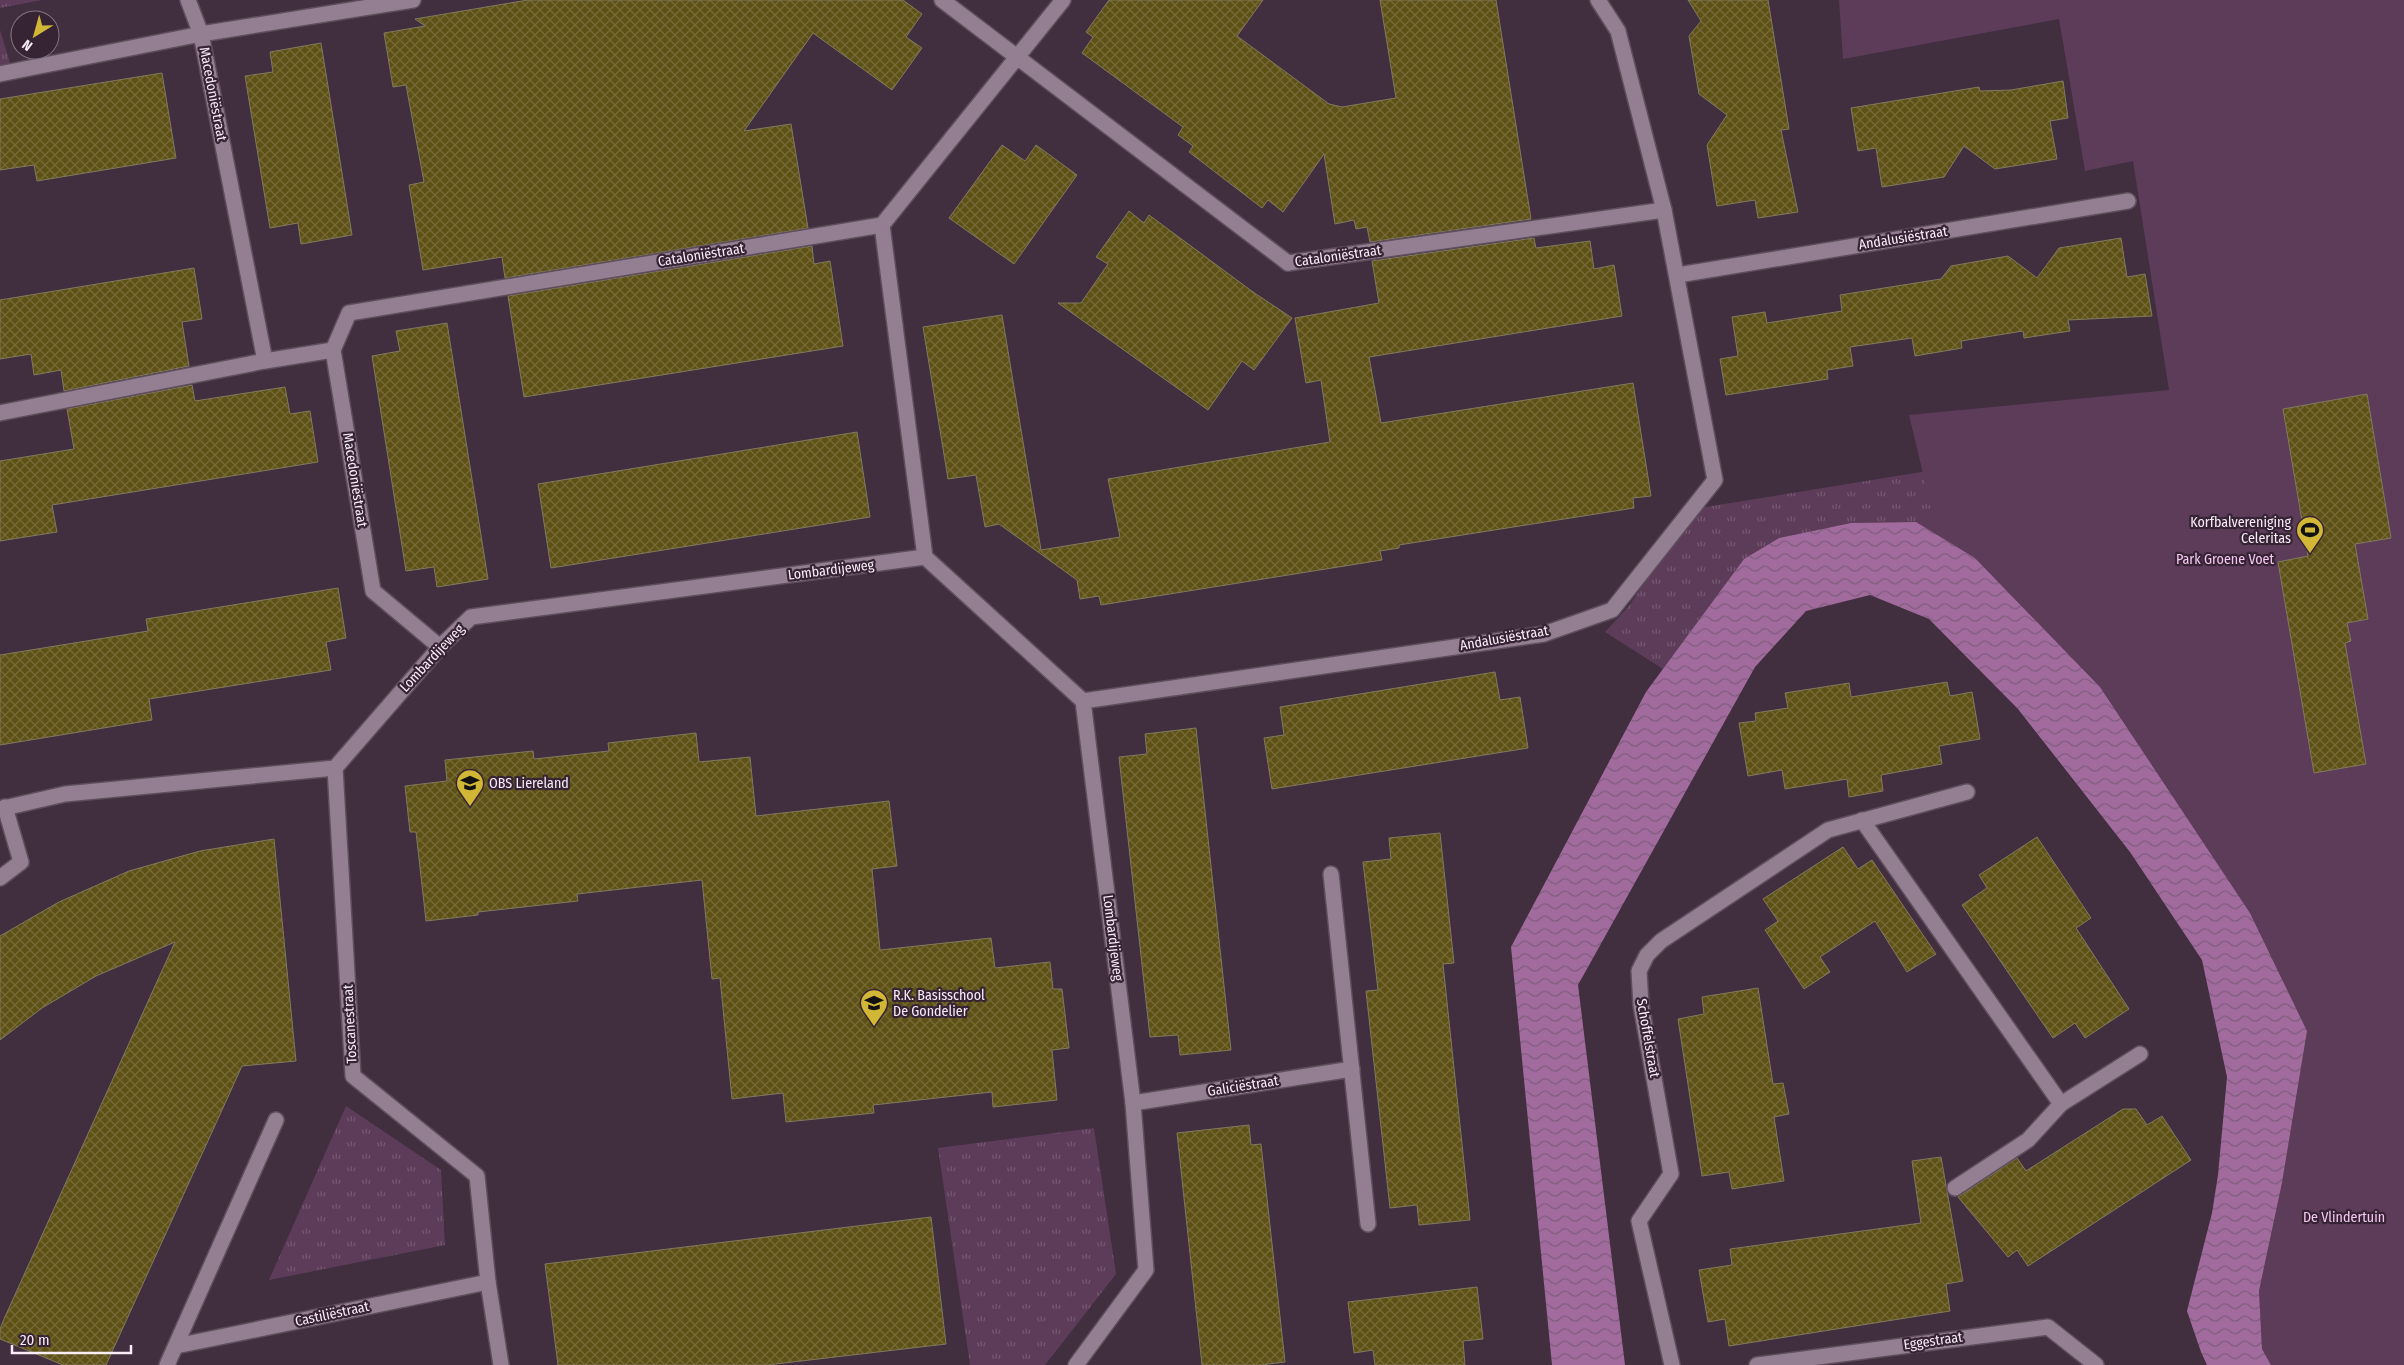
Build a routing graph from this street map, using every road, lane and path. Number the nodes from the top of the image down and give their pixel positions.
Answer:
1 (188, 0) edge
2 (413, 0) edge
3 (942, 0) edge
4 (1063, 0) edge
5 (1598, 0) edge
6 (201, 34) junction
7 (1017, 59) junction
8 (0, 74) edge
9 (2128, 201) dead end
10 (1664, 210) junction
11 (882, 225) junction
12 (1678, 275) junction
13 (333, 350) junction
14 (265, 360) junction
15 (0, 414) edge
16 (925, 557) junction
17 (440, 647) junction
18 (1083, 701) junction
19 (335, 768) junction
20 (1967, 792) dead end
21 (3, 808) edge
22 (1862, 820) junction
23 (1331, 874) dead end
24 (0, 878) edge
25 (2140, 1054) dead end
26 (1352, 1069) junction
27 (1134, 1103) junction
28 (2061, 1104) junction
29 (276, 1120) dead end
30 (1955, 1188) dead end
31 (1368, 1224) dead end
32 (488, 1282) junction
33 (176, 1346) junction
34 (168, 1365) edge
35 (500, 1365) edge
36 (1076, 1365) edge
37 (1672, 1365) edge
38 (1757, 1365) edge
39 (2096, 1365) edge

1 - 6 street, Macedoniëstraat
2 - 6 street, Macedoniëstraat
3 - 7 street
4 - 7 street
5 - 10 street, Andalusiëstraat
6 - 8 street, Macedoniëstraat
6 - 14 street, Macedoniëstraat
7 - 10 street, Cataloniëstraat
7 - 11 street
9 - 12 street, Andalusiëstraat
10 - 12 street, Andalusiëstraat
11 - 13 street, Cataloniëstraat
11 - 16 street
12 - 18 street, Andalusiëstraat
13 - 14 street
13 - 17 street, Macedoniëstraat
14 - 15 street
16 - 17 street, Lombardijeweg
16 - 18 street
17 - 19 street, Lombardijeweg
18 - 27 street, Lombardijeweg
19 - 21 street
19 - 32 street, Toscanestraat
20 - 22 street, Schoffelstraat
21 - 24 street
22 - 28 street
22 - 37 street, Schoffelstraat
23 - 26 street
25 - 28 street
26 - 27 street, Galiciëstraat
26 - 31 street
27 - 36 street, Lombardijeweg
28 - 30 street
29 - 33 street
32 - 33 street, Castiliëstraat
32 - 35 street, Toscanestraat
33 - 34 street
38 - 39 street, Eggestraat

